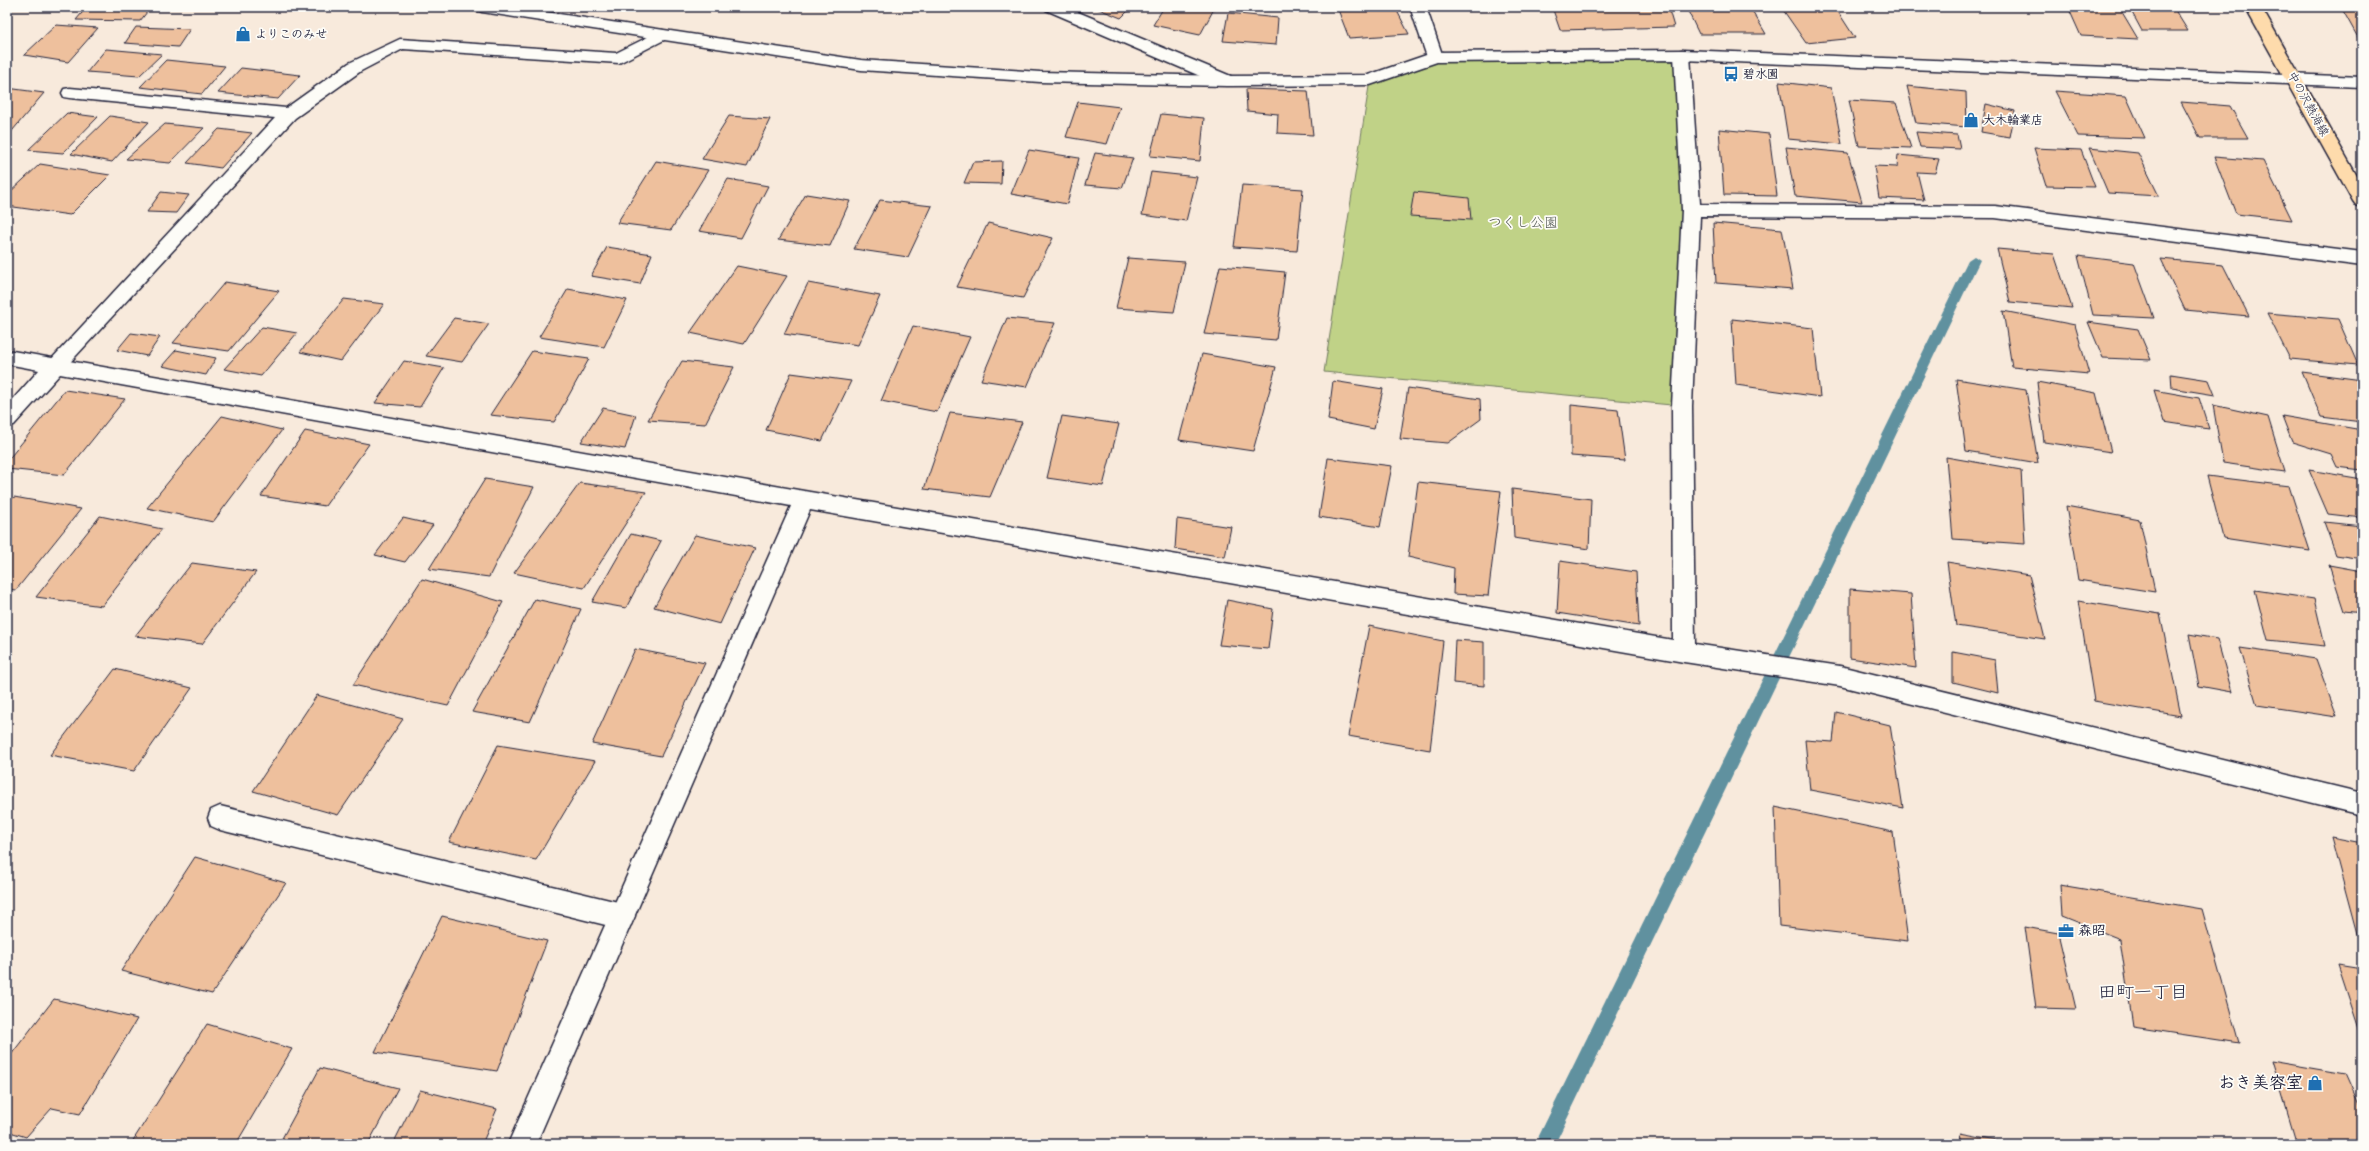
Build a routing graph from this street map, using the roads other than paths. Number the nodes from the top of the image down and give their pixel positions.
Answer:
1 (482, 7) edge
2 (1052, 7) edge
3 (1418, 7) edge
4 (2253, 7) edge
5 (662, 35) junction
6 (1682, 55) junction
7 (1434, 58) junction
8 (2296, 81) junction
9 (1227, 82) junction
10 (2362, 82) edge
11 (70, 93) dead end
12 (289, 114) junction
13 (2362, 201) edge
14 (1690, 210) junction
15 (2362, 259) edge
16 (7, 357) edge
17 (56, 366) junction
18 (7, 419) edge
19 (804, 500) junction
20 (1684, 652) junction
21 (2362, 804) edge
22 (220, 818) dead end
23 (622, 916) junction
24 (522, 1144) edge

1 - 5 street
2 - 9 street
3 - 7 street
4 - 8 main road, 中の沢熱海線
5 - 9 street
5 - 12 street
6 - 7 street
6 - 8 street
6 - 14 street
7 - 9 street
8 - 10 street
8 - 13 main road, 中の沢熱海線
11 - 12 street
12 - 17 street
14 - 15 street
14 - 20 street
16 - 17 street
17 - 18 street
17 - 19 street
19 - 20 street
19 - 23 street
20 - 21 street
22 - 23 street
23 - 24 street

